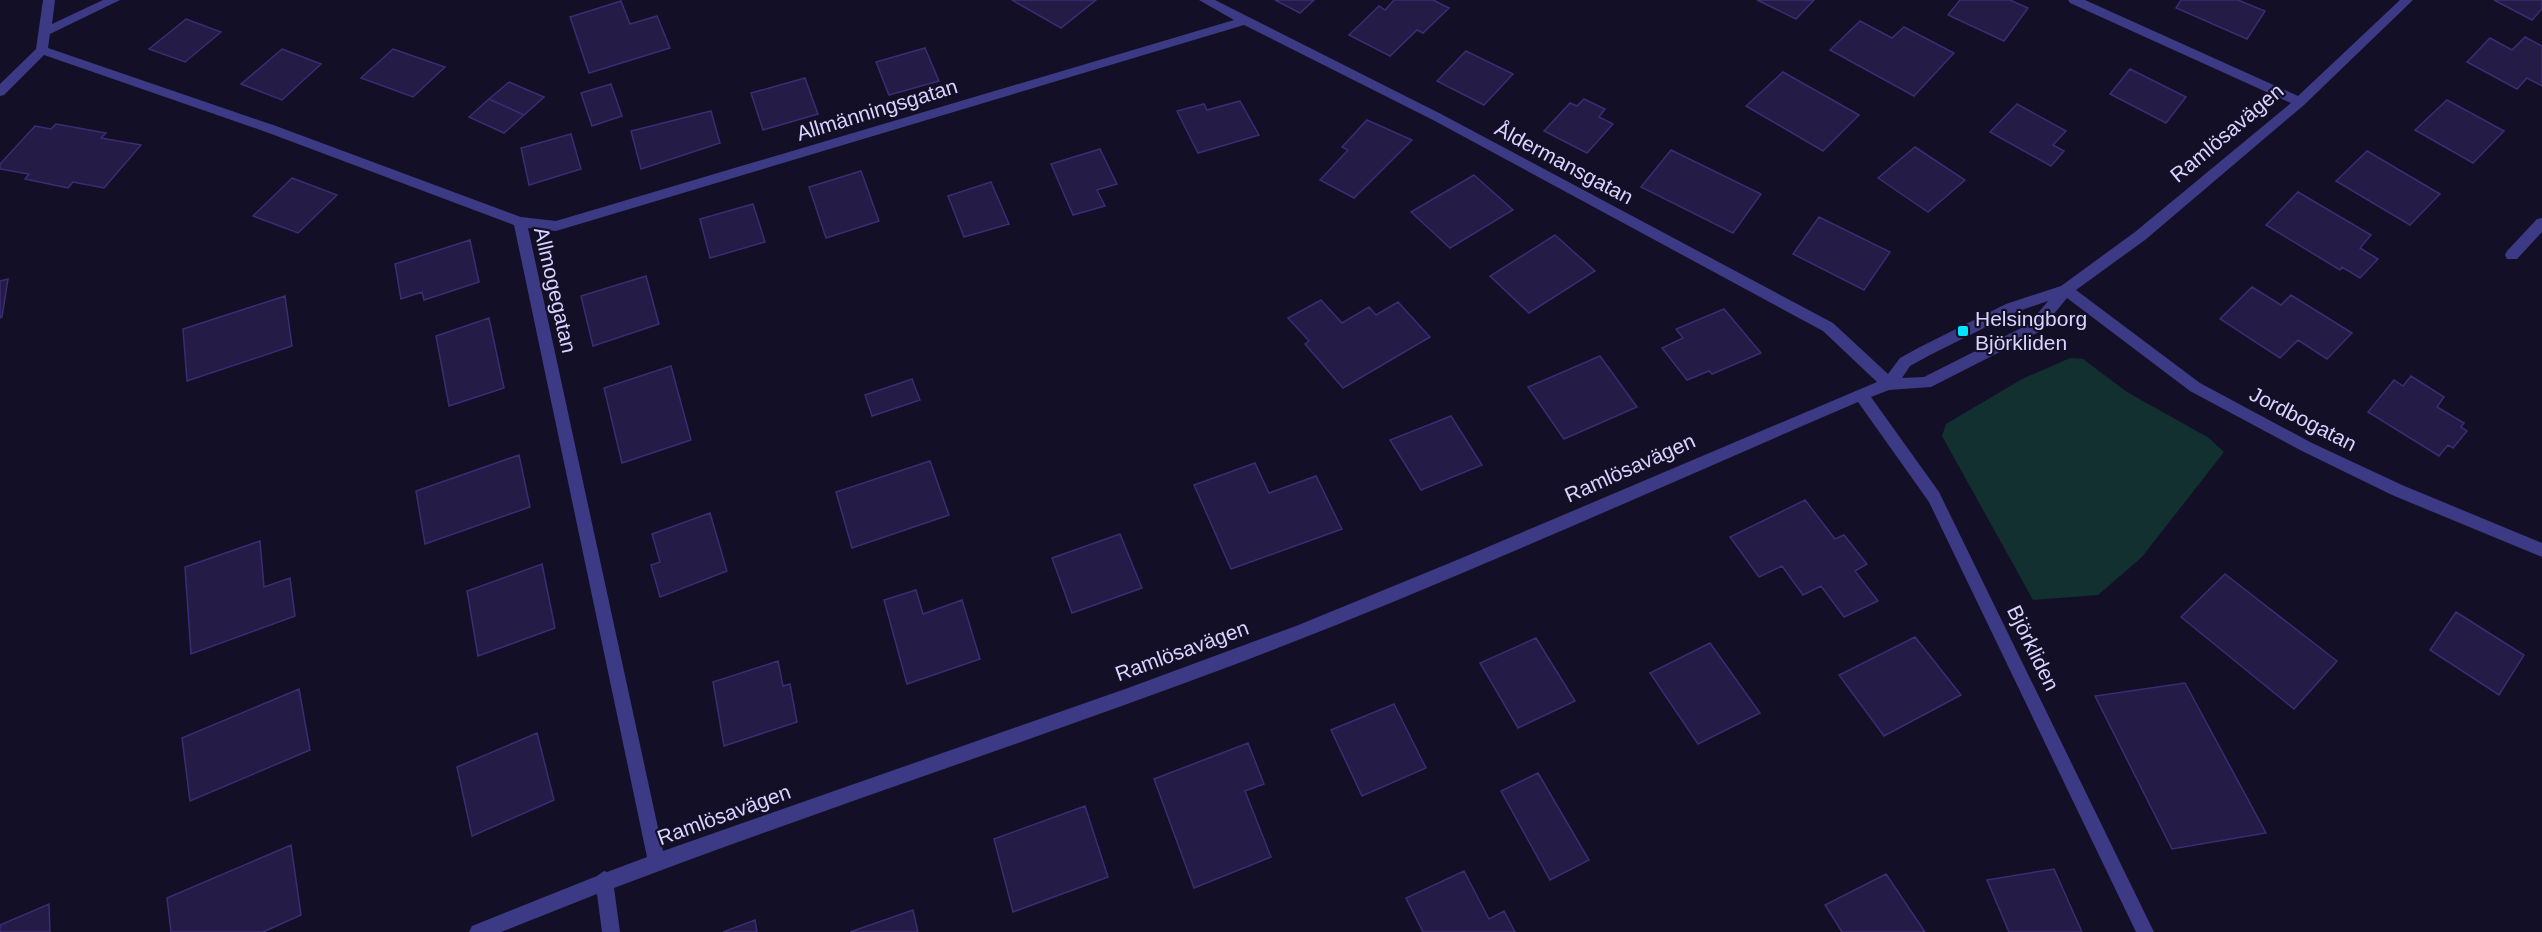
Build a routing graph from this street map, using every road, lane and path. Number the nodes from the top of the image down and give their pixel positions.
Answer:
1 (50, 0) edge
2 (114, 0) edge
3 (1205, 0) edge
4 (2074, 0) edge
5 (2408, 0) edge
6 (1243, 21) junction
7 (44, 33) junction
8 (42, 50) junction
9 (0, 92) edge
10 (2300, 102) junction
11 (520, 222) junction
12 (2542, 223) edge
13 (2512, 255) dead end
14 (2066, 290) junction
15 (1890, 384) junction
16 (1861, 394) junction
17 (2542, 549) edge
18 (657, 863) junction
19 (604, 880) junction
20 (478, 932) edge
21 (611, 932) edge
22 (2145, 932) edge

1 - 7 street
2 - 7 street
3 - 6 street, Åldermansgatan
4 - 10 street
5 - 10 street, Ramlösavägen
6 - 11 street, Allmänningsgatan
6 - 15 street, Åldermansgatan
7 - 8 street
8 - 9 street
8 - 11 street, Allmogegatan
10 - 14 street, Ramlösavägen
11 - 18 street, Allmogegatan
12 - 13 street
14 - 15 street, Ramlösavägen
14 - 15 street, Ramlösavägen
14 - 17 street, Jordbogatan
15 - 16 street, Ramlösavägen
16 - 18 street, Ramlösavägen
16 - 22 street, Björkliden
18 - 19 street, Ramlösavägen
19 - 20 street, Ramlösavägen
19 - 21 street

